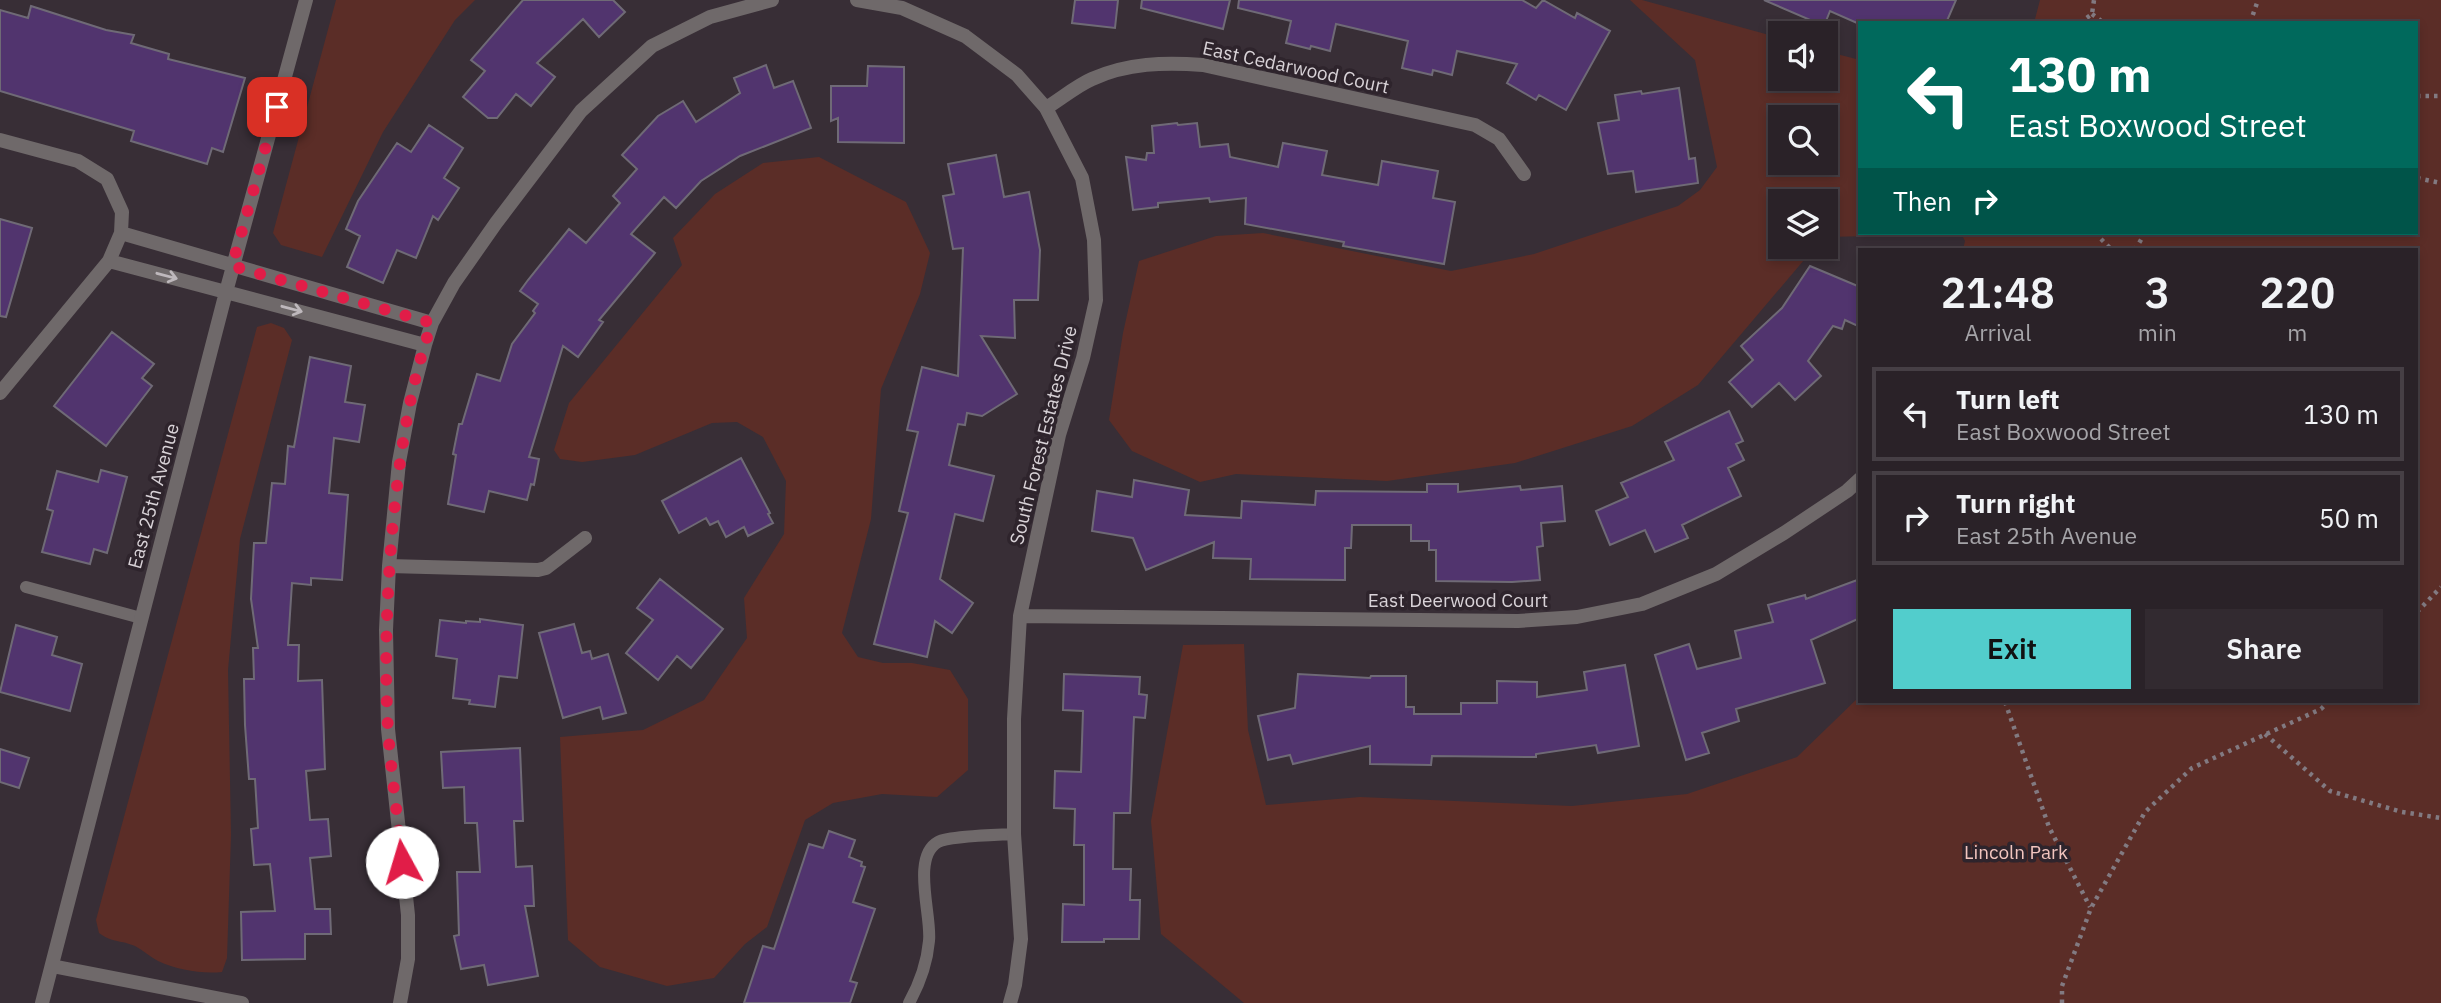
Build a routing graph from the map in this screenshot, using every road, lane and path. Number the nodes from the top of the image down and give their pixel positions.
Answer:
1 (306, 0) edge
2 (772, 0) edge
3 (856, 0) edge
4 (2094, 0) edge
5 (2258, 0) edge
6 (2092, 14) junction
7 (2083, 21) edge
8 (2101, 21) edge
9 (2251, 21) edge
10 (2418, 96) edge
11 (2441, 96) edge
12 (1046, 108) junction
13 (0, 140) edge
14 (1524, 174) dead end
15 (2418, 178) edge
16 (2441, 183) edge
17 (121, 233) junction
18 (2097, 235) edge
19 (2110, 248) edge
20 (109, 261) junction
21 (232, 266) junction
22 (226, 292) junction
23 (432, 323) junction
24 (425, 345) junction
25 (0, 393) edge
26 (1858, 481) edge
27 (586, 538) dead end
28 (389, 566) junction
29 (26, 587) dead end
30 (2441, 587) edge
31 (2418, 611) edge
32 (1020, 616) junction
33 (141, 618) junction
34 (2004, 703) edge
35 (2327, 703) edge
36 (2265, 734) junction
37 (2441, 818) edge
38 (1014, 834) junction
39 (2091, 908) junction
40 (52, 966) junction
41 (42, 1003) edge
42 (242, 1003) edge
43 (400, 1003) edge
44 (909, 1003) edge
45 (1010, 1003) edge
46 (2062, 1003) edge

1 - 21 street, East 25th Avenue
2 - 23 street
3 - 12 street, South Forest Estates Drive
4 - 6 path
5 - 9 path
6 - 7 path
6 - 8 path
10 - 11 path
12 - 14 street, East Cedarwood Court
12 - 32 street, South Forest Estates Drive
13 - 17 street
15 - 16 path
17 - 20 street
17 - 21 street
18 - 19 path
20 -> 22 street
20 - 25 street
21 - 22 street, East 25th Avenue
21 - 23 street
22 -> 24 street
22 - 33 street, East 25th Avenue
23 - 24 street
24 - 28 street
26 - 32 street, East Deerwood Court
27 - 28 street
28 - 43 street
29 - 33 lane
30 - 31 path
32 - 38 street, South Forest Estates Drive
33 - 40 street, East 25th Avenue
34 - 39 path
35 - 36 path
36 - 37 path
36 - 39 path
38 - 44 lane
38 - 45 street, South Forest Estates Drive
39 - 46 path
40 - 41 street, East 25th Avenue
40 - 42 street

